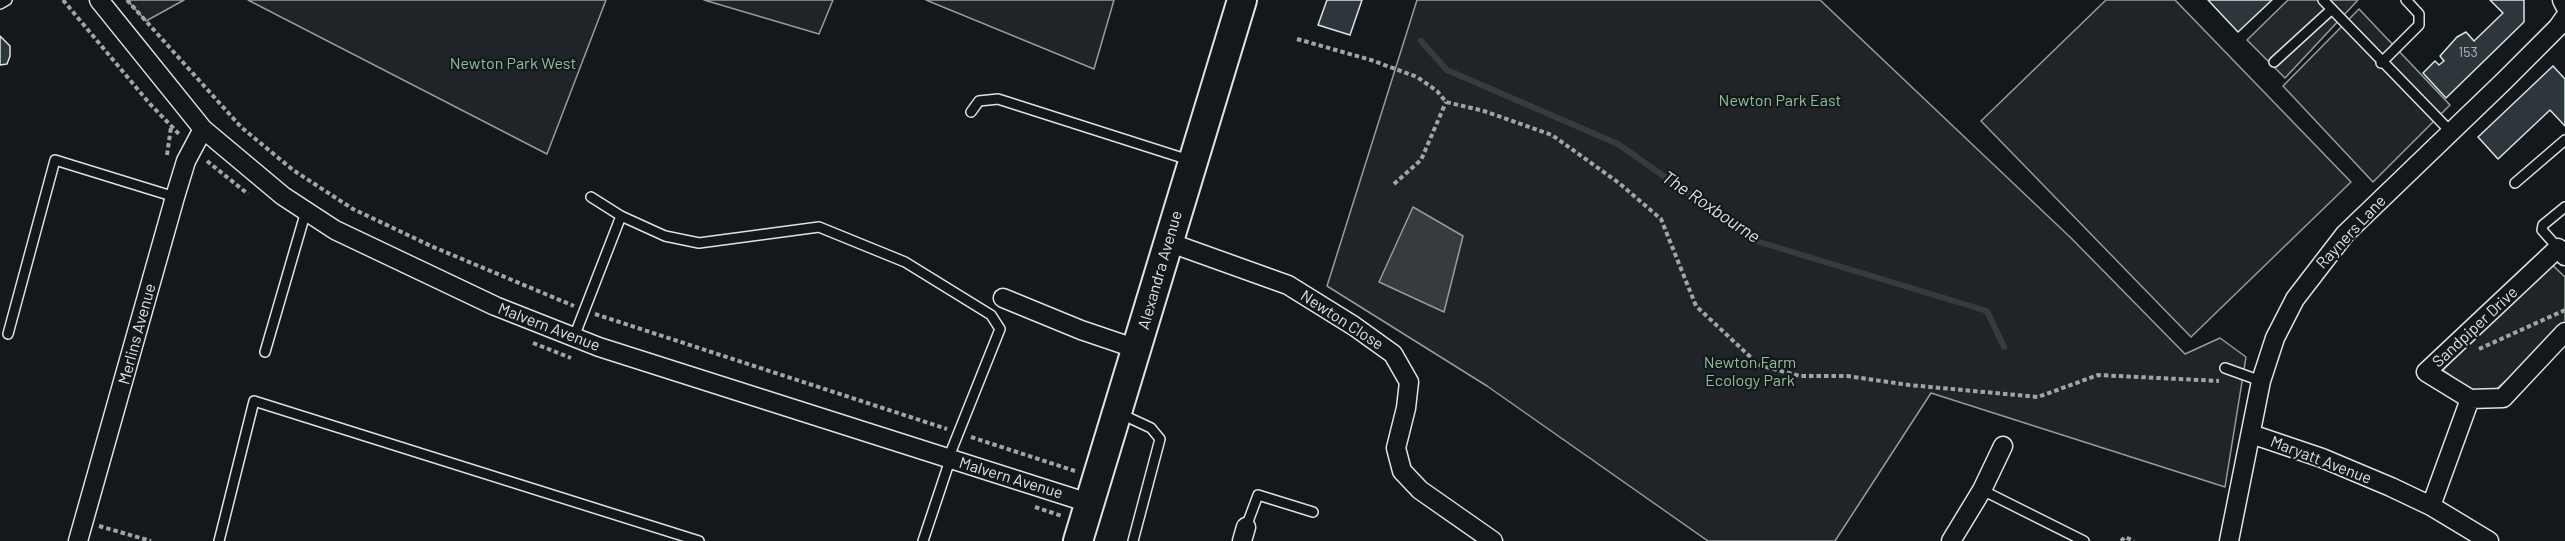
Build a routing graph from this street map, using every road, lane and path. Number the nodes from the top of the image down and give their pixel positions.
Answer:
1 (7, 0) edge
2 (99, 0) edge
3 (127, 0) edge
4 (1242, 0) edge
5 (2323, 0) edge
6 (2406, 0) edge
7 (2562, 0) edge
8 (0, 4) edge
9 (2565, 6) edge
10 (2332, 9) junction
11 (2565, 17) edge
12 (1297, 39) dead end
13 (2274, 62) dead end
14 (2381, 63) junction
15 (1446, 102) junction
16 (971, 112) dead end
17 (203, 129) junction
18 (2451, 132) junction
19 (2565, 140) edge
20 (1191, 160) junction
21 (2515, 183) dead end
22 (1394, 184) dead end
23 (175, 197) junction
24 (591, 197) dead end
25 (2565, 207) edge
26 (306, 211) junction
27 (621, 216) junction
28 (1168, 242) junction
29 (2561, 252) edge
30 (1003, 298) dead end
31 (584, 310) junction
32 (2565, 310) edge
33 (2565, 332) edge
34 (8, 334) dead end
35 (573, 337) junction
36 (1137, 349) junction
37 (265, 352) dead end
38 (2469, 353) dead end
39 (2225, 368) dead end
40 (2220, 381) dead end
41 (2261, 381) junction
42 (2470, 399) junction
43 (1118, 412) junction
44 (958, 433) junction
45 (2251, 434) junction
46 (2003, 446) dead end
47 (949, 460) junction
48 (1075, 471) dead end
49 (1982, 489) junction
50 (1089, 503) junction
51 (2431, 506) junction
52 (1313, 512) dead end
53 (84, 522) junction
54 (1244, 534) edge
55 (1481, 538) edge
56 (2478, 538) edge
57 (78, 541) edge
58 (151, 541) edge
59 (219, 541) edge
60 (699, 541) edge
61 (923, 541) edge
62 (1078, 541) edge
63 (1133, 541) edge
64 (1951, 541) edge
65 (2084, 541) edge
66 (2121, 541) edge
67 (2134, 541) edge
68 (2229, 541) edge

1 - 8 lane
2 - 17 street, Malvern Avenue
3 - 31 path
4 - 20 main road, Alexandra Avenue
5 - 10 lane
6 - 14 lane
7 - 9 street
10 - 13 lane
10 - 14 lane
11 - 18 street, Rayners Lane
12 - 15 path
14 - 18 lane
15 - 22 path
15 - 40 path
16 - 20 lane
17 - 23 street, Merlins Avenue
17 - 26 street, Malvern Avenue
18 - 41 street, Rayners Lane
19 - 21 lane
20 - 28 main road, Alexandra Avenue
23 - 34 lane
23 - 53 street, Merlins Avenue
24 - 27 lane
25 - 29 lane
26 - 35 street, Malvern Avenue
26 - 37 lane
27 - 31 lane
27 - 44 lane
28 - 36 main road, Alexandra Avenue
28 - 55 street, Newton Close
29 - 42 street, Sandpiper Drive
30 - 36 street
31 - 35 lane
31 - 44 path
32 - 38 path
33 - 42 street
35 - 47 street, Malvern Avenue
36 - 43 main road, Alexandra Avenue
39 - 41 lane
41 - 45 street, Rayners Lane
42 - 51 street
43 - 50 main road, Alexandra Avenue
43 - 63 lane
44 - 47 lane
44 - 48 path
45 - 51 street, Maryatt Avenue
45 - 68 street, Rayners Lane
46 - 49 street
47 - 50 street, Malvern Avenue
47 - 61 lane
49 - 64 street
49 - 65 lane
50 - 62 main road, Alexandra Avenue
51 - 56 street, Maryatt Avenue
52 - 54 lane
53 - 57 street, Merlins Avenue
53 - 58 path
59 - 60 lane
66 - 67 path

